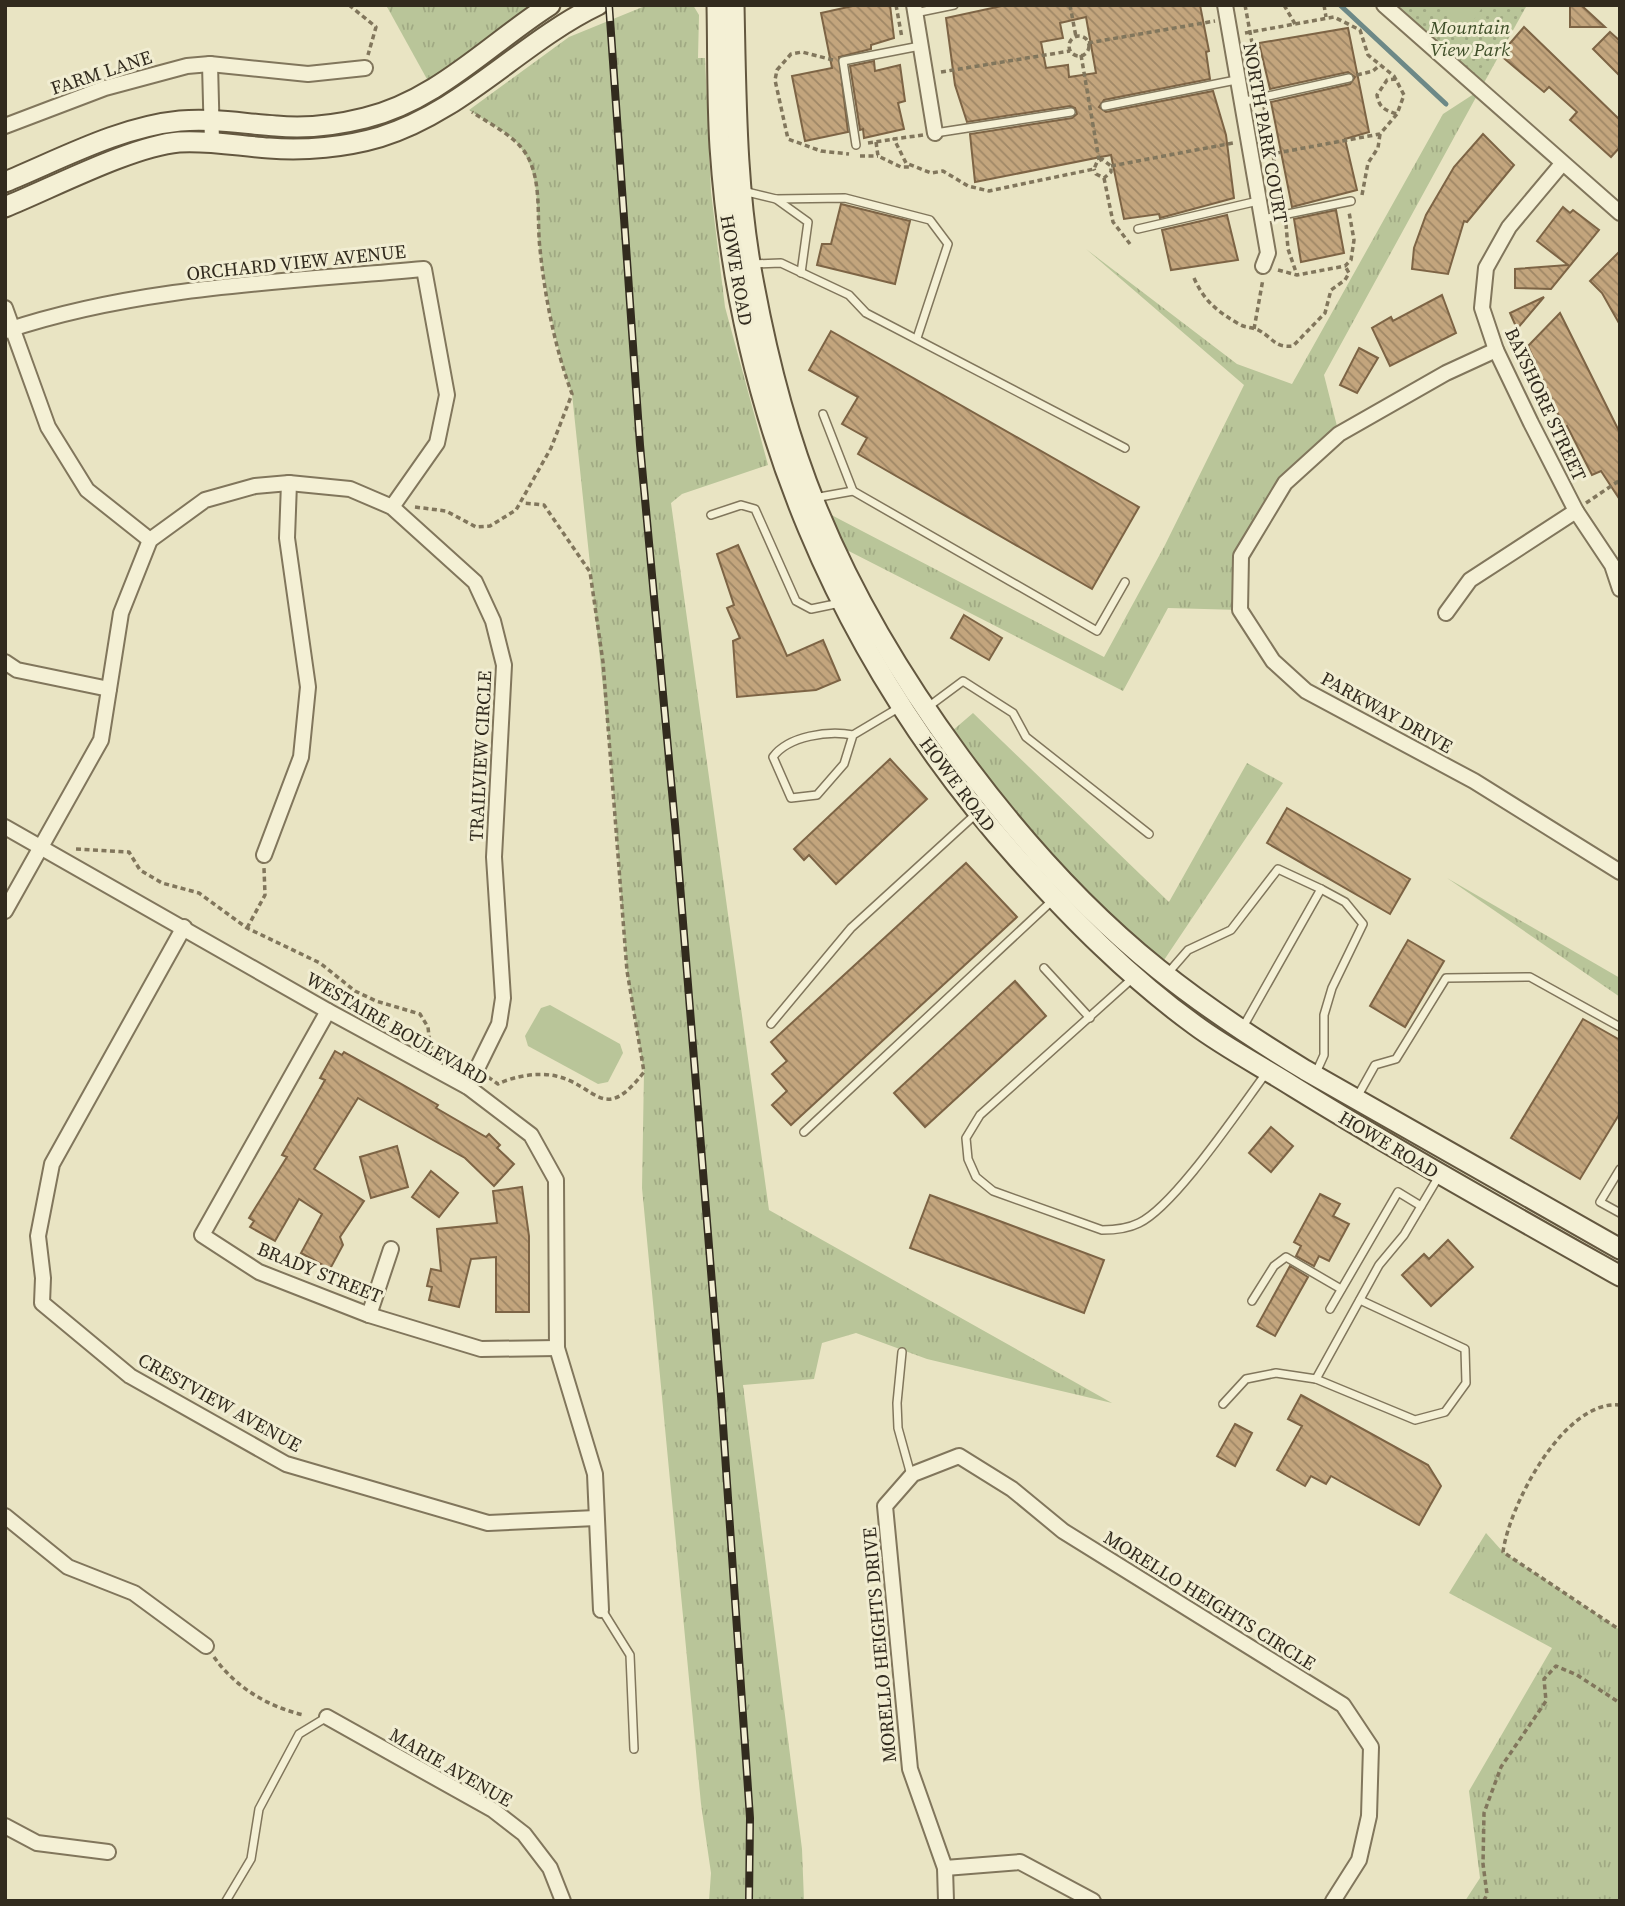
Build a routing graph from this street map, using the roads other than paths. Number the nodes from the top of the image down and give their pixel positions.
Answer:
1 (550, 5) edge
2 (598, 5) edge
3 (717, 5) edge
4 (734, 5) edge
5 (954, 5) edge
6 (1384, 5) edge
7 (914, 9) edge
8 (1226, 12) edge
9 (920, 46) junction
10 (210, 64) junction
11 (365, 68) road end
12 (1349, 78) road end
13 (1236, 80) junction
14 (1240, 102) junction
15 (1105, 106) road end
16 (1071, 111) road end
17 (211, 120) junction
18 (5, 126) edge
19 (935, 133) joint
20 (212, 142) junction
21 (856, 145) road end
22 (1562, 165) junction
23 (5, 182) edge
24 (741, 191) junction
25 (776, 199) junction
26 (1258, 201) junction
27 (1349, 201) road end
28 (5, 207) edge
29 (1620, 213) edge
30 (1262, 219) junction
31 (1139, 229) dead end
32 (751, 264) junction
33 (1263, 266) road end
34 (802, 273) junction
35 (5, 308) edge
36 (9, 330) edge
37 (917, 338) junction
38 (1496, 350) junction
39 (823, 414) dead end
40 (1125, 448) dead end
41 (289, 483) junction
42 (853, 491) junction
43 (813, 498) junction
44 (392, 507) junction
45 (1576, 511) junction
46 (711, 515) dead end
47 (150, 540) junction
48 (1125, 582) dead end
49 (1620, 589) edge
50 (841, 603) junction
51 (1446, 613) dead end
52 (5, 662) edge
53 (108, 690) junction
54 (900, 706) junction
55 (927, 708) junction
56 (853, 735) junction
57 (977, 813) junction
58 (5, 827) edge
59 (1149, 834) dead end
60 (41, 848) junction
61 (264, 855) road end
62 (1620, 872) edge
63 (1321, 889) junction
64 (1054, 900) junction
65 (5, 911) edge
66 (184, 928) junction
67 (1044, 968) dead end
68 (1135, 976) junction
69 (1167, 976) junction
70 (328, 1011) junction
71 (1090, 1018) junction
72 (771, 1024) dead end
73 (1620, 1027) edge
74 (1241, 1030) junction
75 (1268, 1071) junction
76 (1314, 1076) junction
77 (468, 1087) junction
78 (1356, 1100) junction
79 (804, 1132) dead end
80 (1620, 1169) edge
81 (1440, 1175) junction
82 (1421, 1206) junction
83 (1620, 1213) edge
84 (391, 1248) dead end
85 (1620, 1249) edge
86 (1620, 1276) edge
87 (1341, 1289) junction
88 (1360, 1300) junction
89 (1252, 1301) dead end
90 (1330, 1309) dead end
91 (369, 1315) junction
92 (557, 1348) junction
93 (902, 1353) dead end
94 (1316, 1379) junction
95 (1223, 1404) dead end
96 (912, 1475) junction
97 (886, 1506) joint
98 (5, 1516) edge
99 (596, 1518) junction
100 (601, 1610) joint
101 (206, 1646) road end
102 (327, 1717) joint
103 (634, 1749) dead end
104 (5, 1826) edge
105 (108, 1852) dead end
106 (945, 1868) junction
107 (226, 1901) edge
108 (564, 1901) edge
109 (946, 1901) edge
110 (1093, 1901) edge
111 (1333, 1901) edge

1 - 17 street
2 - 20 street
3 - 50 street, HOWE ROAD
4 - 24 street, HOWE ROAD
5 - 7 lane
6 - 22 street
7 - 9 street
8 - 13 street, NORTH PARK COURT
9 - 19 street
9 - 21 lane
10 - 11 street, FARM LANE
10 - 17 street
10 - 18 street, FARM LANE
12 - 14 lane
13 - 14 street, NORTH PARK COURT
13 - 15 lane
14 - 26 street, NORTH PARK COURT
16 - 19 lane
17 - 20 street
17 - 23 street
20 - 28 street
22 - 29 street
22 - 38 street, BAYSHORE STREET
24 - 25 lane
24 - 32 street, HOWE ROAD
25 - 34 lane
25 - 37 lane
26 - 30 street, NORTH PARK COURT
26 - 31 lane
27 - 30 lane
30 - 33 street, NORTH PARK COURT
32 - 34 lane
32 - 43 street, HOWE ROAD
34 - 37 lane
35 - 36 street
36 - 44 street, ORCHARD VIEW AVENUE
36 - 47 street
37 - 40 lane
38 - 45 street, BAYSHORE STREET
38 - 62 street, PARKWAY DRIVE
39 - 42 lane
41 - 44 street, TRAILVIEW CIRCLE
41 - 47 street, TRAILVIEW CIRCLE
41 - 61 street
42 - 43 lane
42 - 48 lane
43 - 55 street, HOWE ROAD
44 - 77 street, TRAILVIEW CIRCLE
45 - 49 street, BAYSHORE STREET
45 - 51 street
46 - 50 lane
47 - 53 street
50 - 54 street, HOWE ROAD
52 - 53 street
53 - 60 street
54 - 56 lane
54 - 57 street, HOWE ROAD
55 - 59 lane
55 - 69 street, HOWE ROAD
56 - 56 lane
57 - 64 street, HOWE ROAD
57 - 72 lane
58 - 60 street, WESTAIRE BOULEVARD
60 - 65 street
60 - 66 street, WESTAIRE BOULEVARD
63 - 69 lane
63 - 74 lane
63 - 76 lane
64 - 68 street, HOWE ROAD
64 - 79 lane
66 - 70 street, WESTAIRE BOULEVARD
66 - 99 street, CRESTVIEW AVENUE
67 - 71 lane
68 - 71 lane
68 - 75 street, HOWE ROAD
69 - 74 street, HOWE ROAD
70 - 77 street, WESTAIRE BOULEVARD
70 - 91 street, BRADY STREET
71 - 75 lane
73 - 78 lane
74 - 76 street, HOWE ROAD
75 - 81 street, HOWE ROAD
76 - 78 street, HOWE ROAD
77 - 92 street, WESTAIRE BOULEVARD
78 - 85 street, HOWE ROAD
80 - 83 lane
81 - 82 lane
81 - 86 street, HOWE ROAD
82 - 87 lane
82 - 88 lane
84 - 91 street
87 - 89 lane
87 - 90 lane
88 - 94 lane
88 - 94 lane
91 - 92 street, BRADY STREET
92 - 99 street, WESTAIRE BOULEVARD
93 - 96 lane
94 - 95 lane
96 - 97 street, MORELLO HEIGHTS CIRCLE
96 - 111 street, MORELLO HEIGHTS CIRCLE
97 - 106 street, MORELLO HEIGHTS DRIVE
98 - 101 street
99 - 100 street, WESTAIRE BOULEVARD
100 - 103 lane
102 - 107 lane
102 - 108 street, MARIE AVENUE
104 - 105 street
106 - 109 street, MORELLO HEIGHTS DRIVE
106 - 110 street

